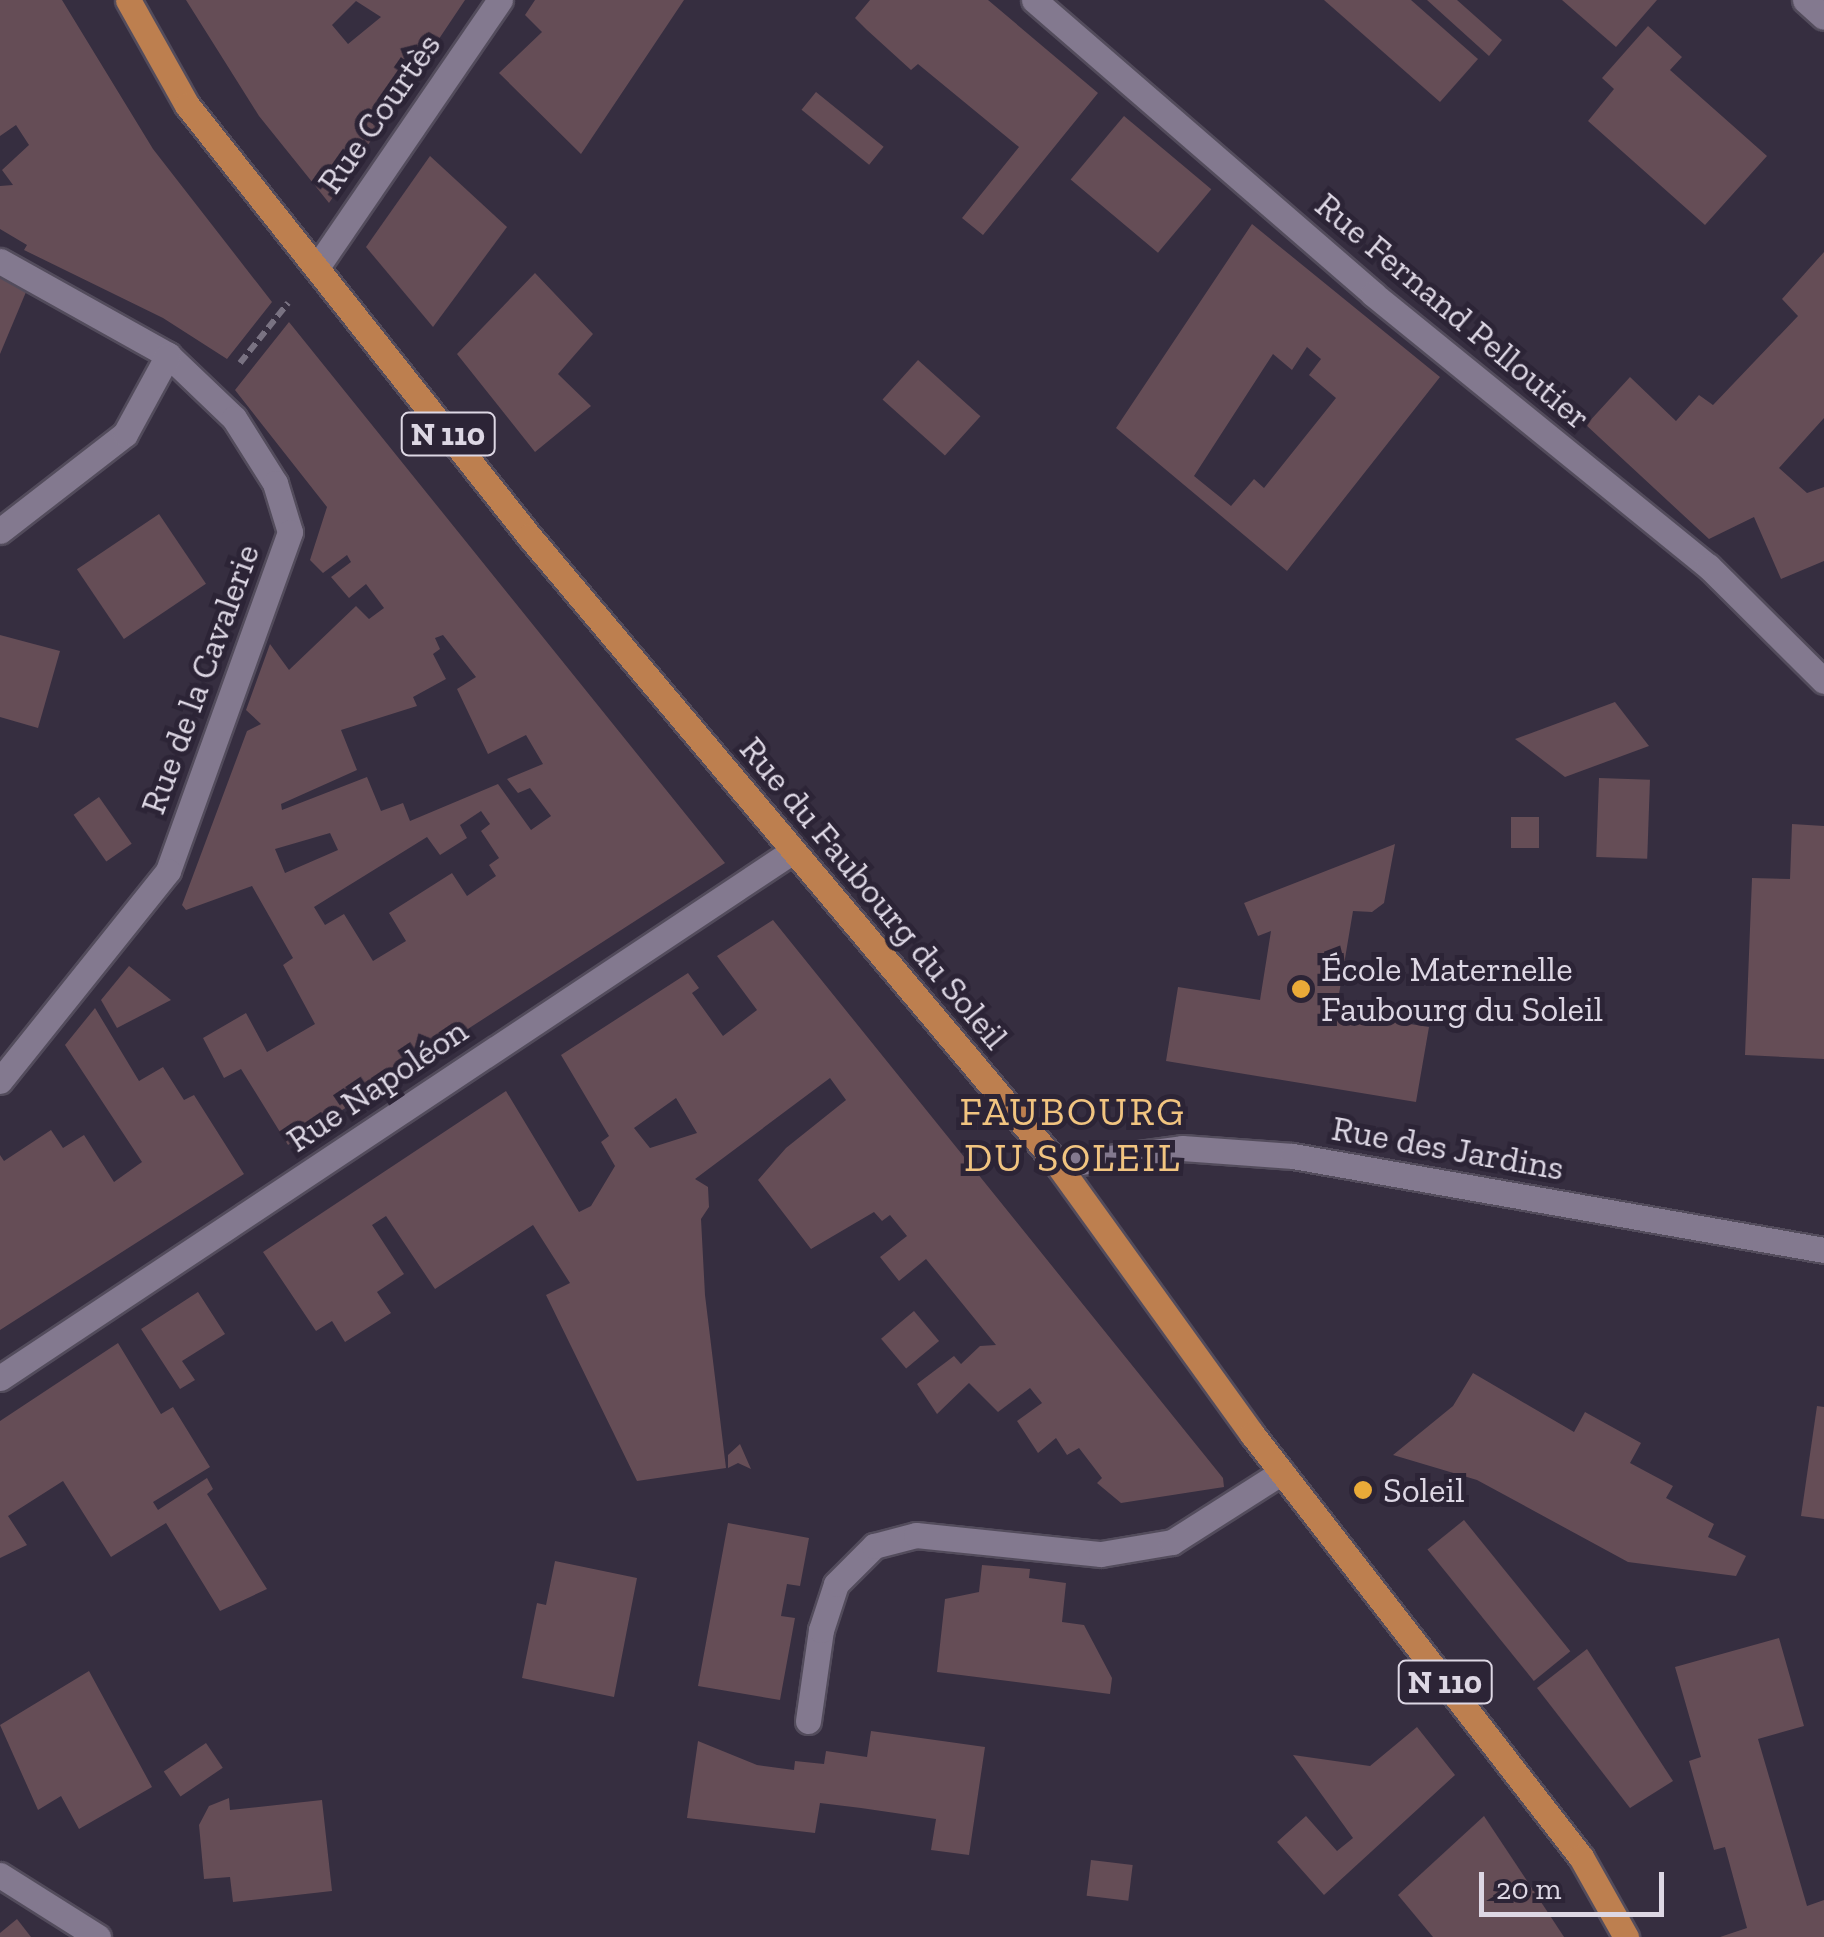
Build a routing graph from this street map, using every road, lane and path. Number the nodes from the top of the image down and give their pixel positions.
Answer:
1 (128, 0) edge
2 (500, 0) edge
3 (1034, 0) edge
4 (1805, 0) edge
5 (1824, 17) edge
6 (0, 261) edge
7 (317, 266) junction
8 (168, 355) junction
9 (212, 398) junction
10 (0, 531) edge
11 (1824, 681) edge
12 (793, 851) junction
13 (0, 1082) edge
14 (1058, 1165) junction
15 (1824, 1250) edge
16 (0, 1378) edge
17 (1282, 1472) junction
18 (808, 1721) dead end
19 (0, 1875) edge
20 (98, 1937) edge
21 (1626, 1937) edge

1 - 7 main road, Rue du Faubourg du Soleil / N 110
2 - 7 street, Rue Courtès
3 - 11 street, Rue Fernand Pelloutier
4 - 5 street
6 - 8 street, Rue de la Cavalerie
7 - 9 path
7 - 12 main road, Rue du Faubourg du Soleil / N 110
8 - 9 street, Rue de la Cavalerie
8 - 10 street
9 - 13 street, Rue de la Cavalerie
12 - 14 main road, Rue du Faubourg du Soleil / N 110
12 - 16 street, Rue Napoléon
14 - 15 street, Rue des Jardins
14 - 17 main road, Rue du Faubourg du Soleil / N 110
17 - 18 street
17 - 21 main road, Rue du Faubourg du Soleil / N 110
19 - 20 street

